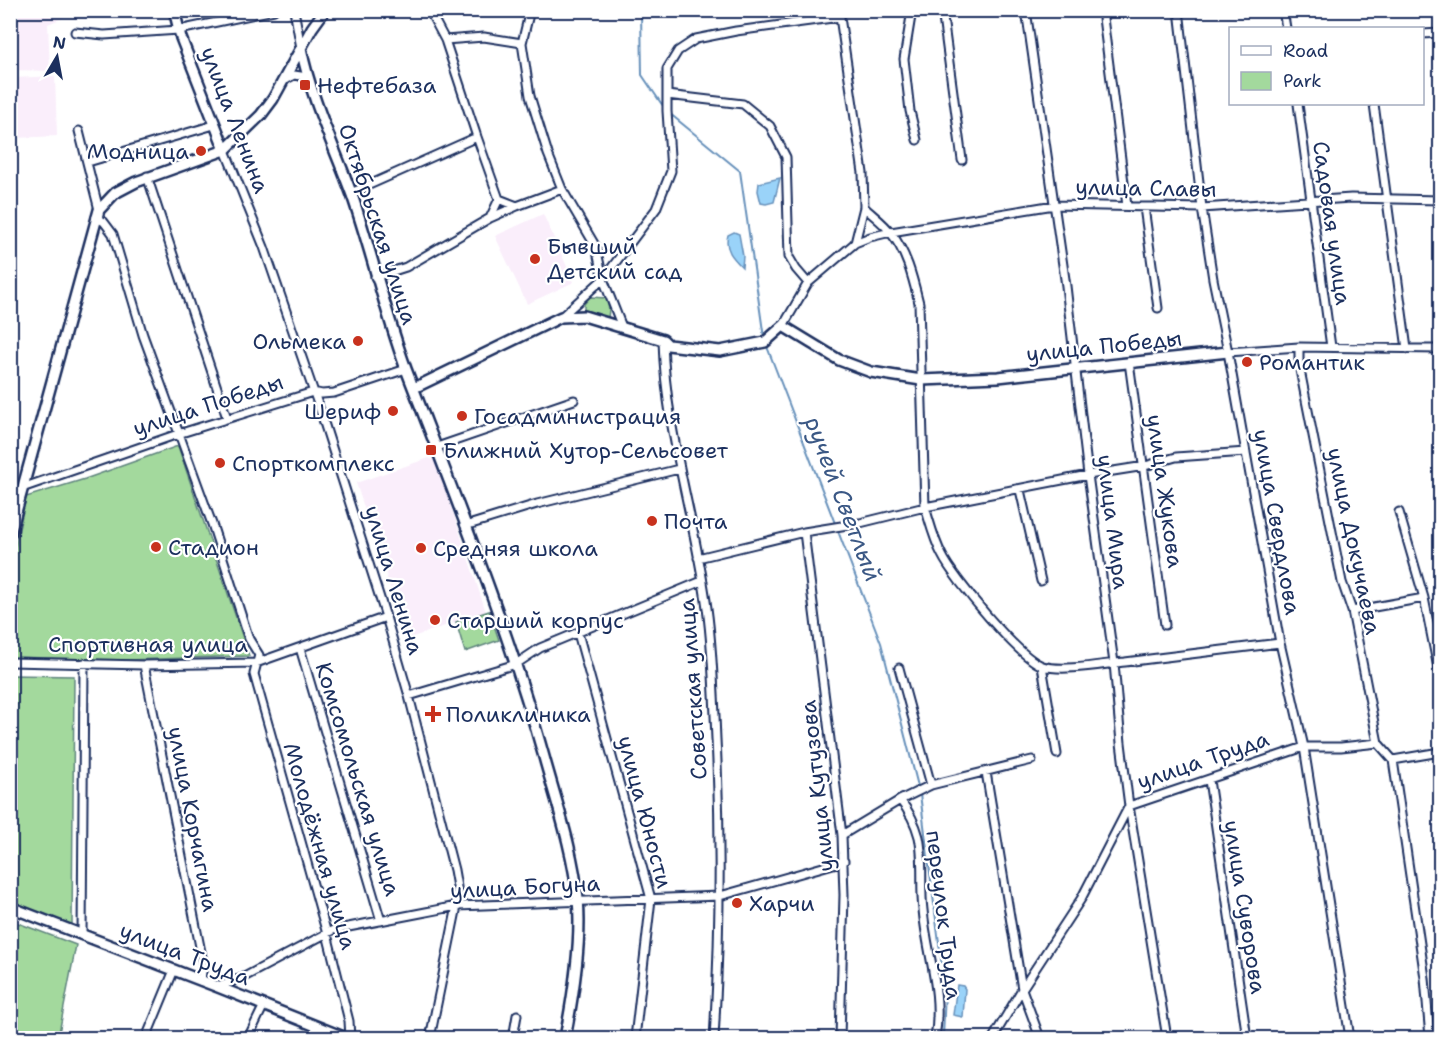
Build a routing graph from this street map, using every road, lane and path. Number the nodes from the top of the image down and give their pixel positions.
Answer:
1 (174, 10) edge
2 (274, 10) edge
3 (294, 10) edge
4 (325, 10) edge
5 (429, 10) edge
6 (530, 10) edge
7 (912, 10) edge
8 (942, 10) edge
9 (1026, 10) edge
10 (1102, 10) edge
11 (1179, 10) edge
12 (1283, 10) edge
13 (242, 14) edge
14 (841, 14) edge
15 (1286, 27) edge
16 (178, 30) junction
17 (75, 32) dead end
18 (1440, 33) edge
19 (1424, 34) edge
20 (446, 40) junction
21 (522, 43) junction
22 (301, 48) junction
23 (307, 77) junction
24 (281, 82) junction
25 (667, 95) junction
26 (1298, 105) edge
27 (1374, 105) edge
28 (214, 126) junction
29 (79, 131) dead end
30 (477, 137) junction
31 (917, 140) dead end
32 (225, 150) junction
33 (962, 160) dead end
34 (88, 162) junction
35 (147, 176) junction
36 (562, 189) junction
37 (351, 193) junction
38 (499, 199) junction
39 (1388, 200) junction
40 (1440, 200) edge
41 (1312, 201) junction
42 (1054, 205) junction
43 (517, 206) junction
44 (1127, 206) junction
45 (864, 207) junction
46 (1144, 207) junction
47 (1202, 208) junction
48 (98, 214) junction
49 (490, 218) junction
50 (891, 232) junction
51 (855, 243) junction
52 (375, 276) junction
53 (603, 279) junction
54 (808, 283) junction
55 (1158, 309) dead end
56 (561, 317) junction
57 (783, 326) junction
58 (622, 327) junction
59 (663, 340) junction
60 (1331, 346) junction
61 (1299, 347) junction
62 (1407, 349) junction
63 (1440, 349) edge
64 (1228, 352) junction
65 (1129, 362) junction
66 (1077, 368) junction
67 (406, 369) junction
68 (921, 380) junction
69 (414, 388) junction
70 (313, 392) junction
71 (574, 400) dead end
72 (227, 418) junction
73 (178, 434) junction
74 (437, 447) junction
75 (1246, 452) junction
76 (1145, 466) junction
77 (679, 469) junction
78 (1088, 475) junction
79 (1020, 490) junction
80 (18, 492) edge
81 (925, 507) junction
82 (1399, 512) dead end
83 (465, 526) junction
84 (804, 532) junction
85 (10, 534) edge
86 (698, 558) junction
87 (702, 581) junction
88 (1041, 581) dead end
89 (1425, 598) junction
90 (1352, 611) junction
91 (386, 617) junction
92 (1165, 625) dead end
93 (578, 633) junction
94 (1280, 643) junction
95 (300, 648) junction
96 (10, 662) edge
97 (84, 663) junction
98 (256, 663) junction
99 (1114, 663) junction
100 (516, 664) junction
101 (144, 665) junction
102 (1042, 666) junction
103 (899, 668) dead end
104 (1440, 678) edge
105 (409, 696) junction
106 (1378, 742) junction
107 (1304, 747) junction
108 (1440, 752) edge
109 (1057, 753) dead end
110 (1032, 760) dead end
111 (1393, 760) junction
112 (986, 772) junction
113 (1209, 780) junction
114 (931, 785) junction
115 (900, 800) junction
116 (1129, 806) junction
117 (842, 835) junction
118 (844, 861) junction
119 (720, 896) junction
120 (651, 899) junction
121 (579, 902) junction
122 (457, 906) junction
123 (10, 907) edge
124 (381, 921) junction
125 (327, 934) junction
126 (82, 936) junction
127 (174, 970) junction
128 (201, 981) junction
129 (218, 987) junction
130 (1022, 989) junction
131 (264, 1005) junction
132 (517, 1015) dead end
133 (147, 1038) edge
134 (248, 1038) edge
135 (348, 1038) edge
136 (430, 1038) edge
137 (513, 1038) edge
138 (565, 1038) edge
139 (635, 1038) edge
140 (714, 1038) edge
141 (840, 1038) edge
142 (935, 1038) edge
143 (993, 1038) edge
144 (1040, 1038) edge
145 (1167, 1038) edge
146 (1247, 1038) edge
147 (1350, 1038) edge
148 (1430, 1038) edge

1 - 16 street, улица Ленина
2 - 13 street
3 - 22 street, Октябрьская улица
4 - 22 street
5 - 20 street
6 - 21 street
7 - 31 street
8 - 33 street
9 - 42 street, улица Мира
10 - 44 street
11 - 47 street, улица Свердлова
12 - 15 street
13 - 16 street
14 - 25 street
14 - 45 street
16 - 17 street
16 - 28 street, улица Ленина
18 - 19 street
20 - 21 street
20 - 30 street
21 - 36 street
22 - 23 street, Октябрьская улица
22 - 24 street
23 - 24 street
23 - 37 street, Октябрьская улица
24 - 32 street
25 - 53 street
25 - 54 street
26 - 41 street, Садовая улица
27 - 39 street
28 - 32 street, улица Ленина
28 - 34 street
29 - 34 street
30 - 37 street
30 - 38 street
32 - 35 street
32 - 70 street, улица Ленина
34 - 48 street
35 - 48 street
35 - 72 street
36 - 43 street
36 - 53 street
37 - 52 street, Октябрьская улица
38 - 43 street
38 - 49 street
39 - 40 street, улица Славы
39 - 41 street, улица Славы
39 - 62 street
41 - 47 street, улица Славы
41 - 60 street, Садовая улица
42 - 44 street, улица Славы
42 - 50 street, улица Славы
42 - 66 street, улица Мира
43 - 49 street
44 - 46 street, улица Славы
45 - 50 street
45 - 51 street
46 - 47 street, улица Славы
46 - 55 street
47 - 64 street, улица Свердлова
48 - 73 street
48 - 80 street
49 - 52 street
50 - 51 street, улица Славы
50 - 68 street
51 - 54 street
52 - 67 street, Октябрьская улица
53 - 56 street
53 - 58 street
54 - 57 street
56 - 58 street
56 - 69 street
57 - 59 street
57 - 68 street, улица Победы
58 - 59 street
59 - 77 street, Советская улица
60 - 61 street, улица Победы
60 - 62 street, улица Победы
61 - 64 street, улица Победы
61 - 90 street, улица Докучаева
62 - 63 street, улица Победы
64 - 65 street, улица Победы
64 - 75 street, улица Свердлова
65 - 66 street, улица Победы
65 - 76 street, улица Жукова
66 - 68 street, улица Победы
66 - 78 street, улица Мира
67 - 69 street, Октябрьская улица
67 - 70 street, улица Победы
68 - 81 street
69 - 74 street, Октябрьская улица
70 - 72 street, улица Победы
70 - 91 street, улица Ленина
71 - 74 street
72 - 73 street, улица Победы
73 - 80 street, улица Победы
73 - 98 street, Молодёжная улица
74 - 83 street, Октябрьская улица
75 - 76 street
75 - 94 street, улица Свердлова
76 - 78 street
76 - 92 street, улица Жукова
77 - 83 street
77 - 86 street, Советская улица
78 - 79 street
78 - 99 street, улица Мира
79 - 81 street
79 - 88 street
80 - 85 street
81 - 84 street
81 - 102 street
82 - 89 street
83 - 100 street, Октябрьская улица
84 - 86 street
84 - 117 street, улица Кутузова
86 - 87 street, Советская улица
87 - 93 street
87 - 119 street, Советская улица
89 - 90 street
89 - 104 street
90 - 106 street, улица Докучаева
91 - 95 street, Спортивная улица
91 - 105 street, улица Ленина
93 - 100 street
93 - 120 street, улица Юности
94 - 99 street
94 - 107 street, улица Свердлова
95 - 98 street, Спортивная улица
95 - 124 street, Комсомольская улица
96 - 97 street, Спортивная улица
97 - 101 street, Спортивная улица
97 - 126 street
98 - 101 street, Спортивная улица
98 - 125 street, Молодёжная улица
99 - 102 street
99 - 116 street, улица Мира
100 - 105 street
100 - 121 street, Октябрьская улица
101 - 128 street, улица Корчагина
102 - 109 street
103 - 114 street
105 - 122 street, улица Ленина
106 - 107 street, улица Труда
106 - 111 street
107 - 113 street, улица Труда
107 - 147 street, улица Свердлова
108 - 111 street
110 - 112 street
111 - 148 street
112 - 114 street
112 - 130 street
113 - 116 street, улица Труда
113 - 146 street, улица Суворова
114 - 115 street
115 - 117 street
115 - 142 street, переулок Труда
116 - 130 street, улица Труда
116 - 145 street, улица Мира
117 - 118 street, улица Кутузова
118 - 119 street, улица Богуна
118 - 141 street, улица Кутузова
119 - 120 street, улица Богуна
119 - 140 street, Советская улица
120 - 121 street, улица Богуна
120 - 139 street, улица Юности
121 - 122 street, улица Богуна
121 - 138 street, Октябрьская улица
122 - 124 street, улица Богуна
122 - 136 street, улица Ленина
123 - 126 street, улица Труда
124 - 125 street, улица Богуна
125 - 129 street, улица Богуна
125 - 135 street, Молодёжная улица
126 - 127 street, улица Труда
127 - 128 street, улица Труда
127 - 133 street
128 - 129 street, улица Труда
129 - 131 street, улица Труда
130 - 143 street, улица Труда
130 - 144 street
131 - 134 street
131 - 135 street, улица Труда
132 - 137 street

